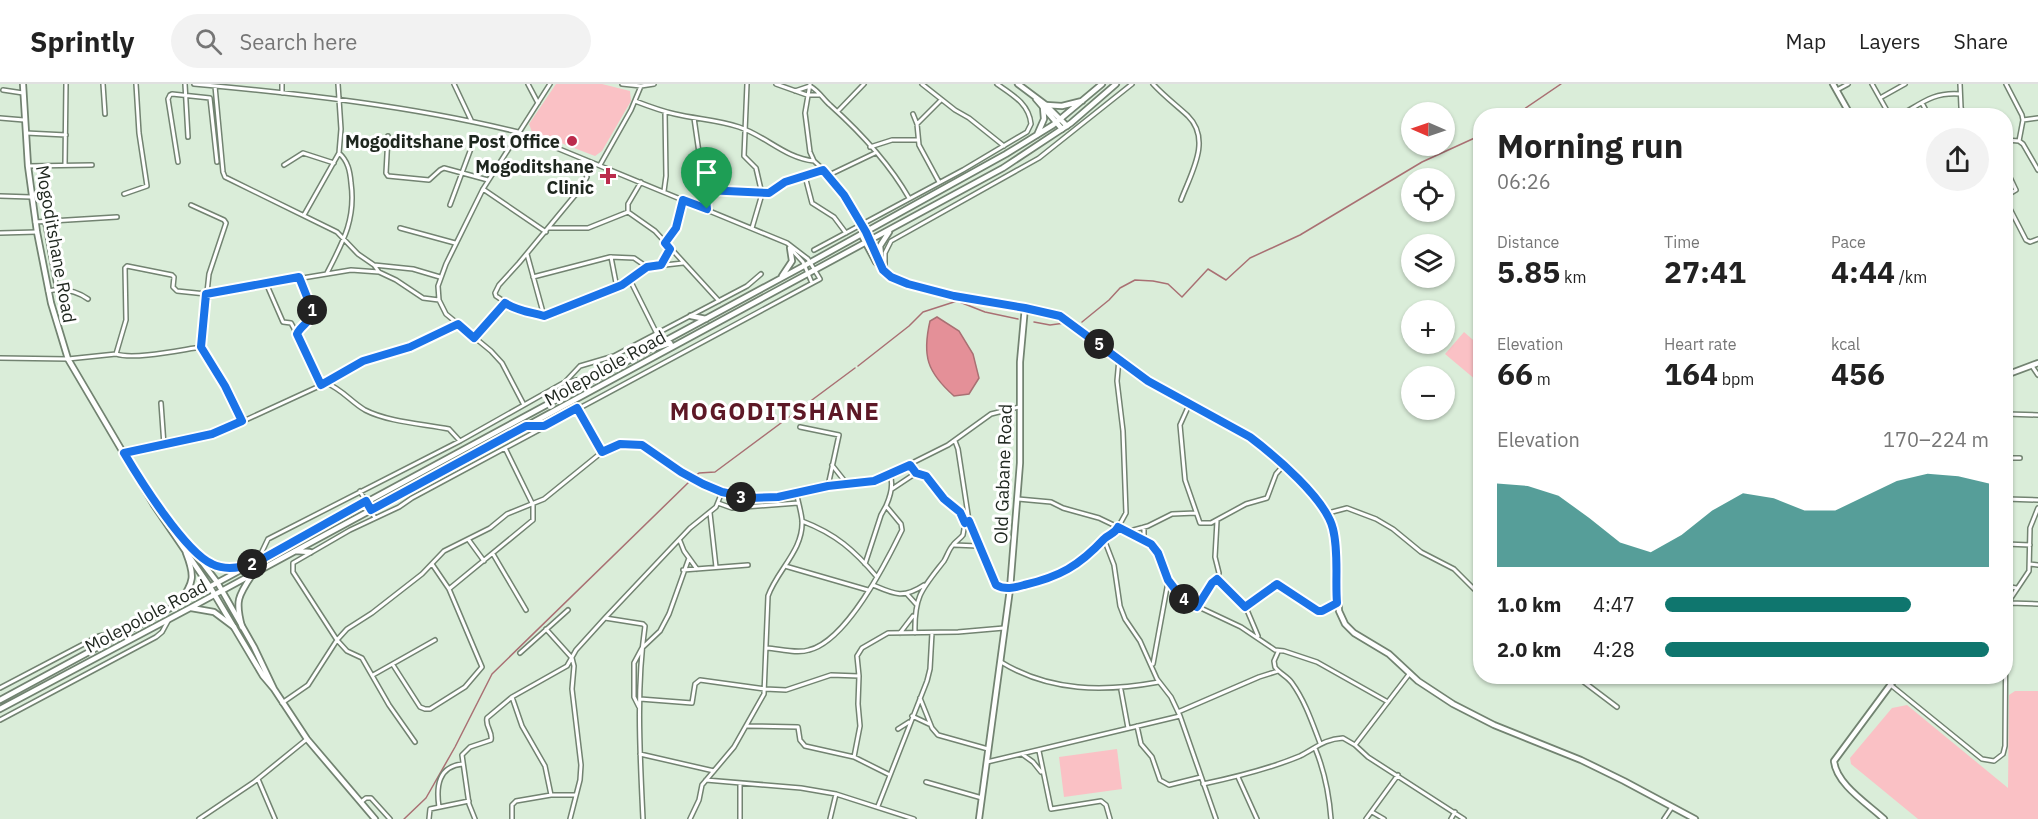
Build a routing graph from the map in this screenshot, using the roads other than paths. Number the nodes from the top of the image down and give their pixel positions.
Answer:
1 (23, 84) edge
2 (66, 84) edge
3 (103, 84) edge
4 (136, 84) edge
5 (185, 84) edge
6 (195, 84) edge
7 (282, 84) edge
8 (338, 84) edge
9 (528, 84) edge
10 (550, 84) edge
11 (622, 84) edge
12 (654, 84) edge
13 (747, 84) edge
14 (776, 84) edge
15 (864, 84) edge
16 (922, 84) edge
17 (997, 84) edge
18 (1018, 84) edge
19 (1102, 84) edge
20 (1116, 84) edge
21 (1132, 84) edge
22 (1153, 84) edge
23 (1833, 84) edge
24 (1848, 84) edge
25 (1872, 84) edge
26 (1905, 84) edge
27 (1960, 84) edge
28 (2008, 84) edge
29 (206, 85) edge
30 (455, 85) edge
31 (810, 85) edge
32 (215, 86) junction
33 (641, 86) junction
34 (3, 90) dead end
35 (1837, 90) junction
36 (795, 91) junction
37 (23, 93) junction
38 (282, 93) junction
39 (1960, 94) junction
40 (184, 95) junction
41 (807, 95) junction
42 (821, 95) junction
43 (1880, 98) junction
44 (340, 99) junction
45 (941, 100) junction
46 (1083, 100) junction
47 (636, 101) junction
48 (538, 102) junction
49 (1922, 103) junction
50 (1044, 106) junction
51 (1847, 108) edge
52 (1886, 108) edge
53 (1913, 108) edge
54 (1925, 108) edge
55 (1960, 108) edge
56 (838, 111) junction
57 (665, 112) junction
58 (105, 114) dead end
59 (913, 114) dead end
60 (0, 118) edge
61 (694, 118) junction
62 (2038, 118) edge
63 (24, 120) junction
64 (2023, 120) junction
65 (471, 121) junction
66 (1059, 121) junction
67 (917, 124) junction
68 (1064, 128) junction
69 (746, 130) junction
70 (518, 132) junction
71 (25, 133) junction
72 (66, 135) junction
73 (476, 135) dead end
74 (388, 136) dead end
75 (188, 137) dead end
76 (1035, 137) junction
77 (918, 140) junction
78 (2013, 141) edge
79 (2019, 141) junction
80 (1004, 146) junction
81 (870, 147) junction
82 (339, 153) junction
83 (875, 153) junction
84 (584, 158) junction
85 (814, 161) junction
86 (178, 162) dead end
87 (217, 162) dead end
88 (334, 163) junction
89 (65, 165) junction
90 (92, 165) dead end
91 (284, 165) dead end
92 (600, 165) junction
93 (28, 166) junction
94 (2038, 169) edge
95 (823, 170) junction
96 (963, 170) junction
97 (462, 171) junction
98 (971, 174) junction
99 (828, 175) junction
100 (805, 176) junction
101 (488, 180) junction
102 (641, 182) junction
103 (939, 182) junction
104 (483, 189) junction
105 (705, 190) junction
106 (664, 191) junction
107 (124, 194) dead end
108 (762, 194) junction
109 (955, 194) junction
110 (0, 196) edge
111 (32, 197) junction
112 (909, 198) junction
113 (683, 200) junction
114 (1181, 200) dead end
115 (960, 202) junction
116 (191, 205) dead end
117 (450, 205) dead end
118 (707, 209) junction
119 (628, 212) junction
120 (304, 215) junction
121 (2013, 215) edge
122 (117, 217) dead end
123 (35, 222) junction
124 (45, 222) junction
125 (861, 226) junction
126 (400, 228) dead end
127 (752, 228) junction
128 (547, 230) junction
129 (891, 230) junction
130 (36, 232) junction
131 (846, 233) junction
132 (864, 233) junction
133 (0, 234) edge
134 (345, 239) junction
135 (2038, 239) edge
136 (783, 242) junction
137 (868, 242) junction
138 (49, 243) junction
139 (455, 243) junction
140 (665, 243) junction
141 (39, 247) junction
142 (790, 248) junction
143 (670, 249) junction
144 (814, 250) dead end
145 (527, 254) junction
146 (611, 256) junction
147 (811, 262) junction
148 (683, 263) junction
149 (374, 265) junction
150 (661, 265) junction
151 (805, 266) junction
152 (647, 267) junction
153 (883, 269) junction
154 (815, 271) junction
155 (379, 272) junction
156 (327, 273) junction
157 (54, 274) junction
158 (761, 274) dead end
159 (808, 274) junction
160 (299, 277) junction
161 (440, 277) junction
162 (46, 278) junction
163 (533, 278) junction
164 (781, 278) junction
165 (630, 279) junction
166 (266, 283) junction
167 (812, 283) junction
168 (617, 288) junction
169 (57, 290) junction
170 (48, 291) junction
171 (206, 294) junction
172 (88, 299) dead end
173 (439, 300) junction
174 (719, 301) junction
175 (505, 303) junction
176 (1025, 308) junction
177 (544, 316) junction
178 (691, 316) junction
179 (705, 319) junction
180 (458, 324) junction
181 (297, 334) junction
182 (657, 334) junction
183 (474, 338) junction
184 (672, 346) junction
185 (201, 347) junction
186 (649, 348) junction
187 (116, 354) junction
188 (677, 354) junction
189 (0, 358) edge
190 (69, 359) junction
191 (1119, 359) junction
192 (2038, 363) edge
193 (2032, 366) junction
194 (578, 367) junction
195 (2013, 373) edge
196 (2038, 375) edge
197 (582, 379) junction
198 (590, 380) junction
199 (326, 383) junction
200 (563, 383) junction
201 (321, 385) junction
202 (161, 403) dead end
203 (525, 405) junction
204 (1190, 405) junction
205 (1019, 407) junction
206 (577, 408) junction
207 (2013, 414) edge
208 (2038, 415) edge
209 (242, 421) junction
210 (526, 426) junction
211 (544, 426) junction
212 (801, 427) dead end
213 (460, 441) junction
214 (955, 441) junction
215 (164, 445) junction
216 (504, 447) junction
217 (602, 452) junction
218 (124, 453) junction
219 (2013, 458) edge
220 (2020, 458) dead end
221 (832, 465) junction
222 (910, 465) junction
223 (1283, 465) junction
224 (916, 473) junction
225 (890, 475) junction
226 (847, 484) junction
227 (828, 486) junction
228 (891, 490) junction
229 (360, 491) junction
230 (722, 492) junction
231 (796, 492) junction
232 (148, 493) junction
233 (778, 497) junction
234 (1017, 499) junction
235 (2013, 499) edge
236 (2038, 500) edge
237 (366, 501) junction
238 (966, 501) junction
239 (798, 502) junction
240 (718, 503) junction
241 (778, 504) junction
242 (533, 505) junction
243 (886, 506) junction
244 (955, 507) junction
245 (2038, 508) edge
246 (371, 510) junction
247 (710, 513) junction
248 (1196, 513) junction
249 (1327, 513) junction
250 (375, 518) junction
251 (802, 521) junction
252 (1216, 521) junction
253 (967, 522) junction
254 (2033, 522) junction
255 (2038, 522) edge
256 (1118, 527) junction
257 (1144, 527) junction
258 (1129, 532) junction
259 (468, 539) junction
260 (1104, 539) junction
261 (1144, 540) junction
262 (680, 541) junction
263 (2013, 544) edge
264 (952, 545) junction
265 (2030, 545) junction
266 (978, 546) junction
267 (294, 551) junction
268 (310, 552) junction
269 (186, 553) junction
270 (196, 553) junction
271 (493, 554) junction
272 (689, 558) junction
273 (484, 561) junction
274 (257, 562) junction
275 (432, 564) junction
276 (865, 564) junction
277 (2030, 564) junction
278 (748, 565) dead end
279 (2038, 565) edge
280 (785, 566) junction
281 (244, 567) junction
282 (716, 567) junction
283 (697, 569) junction
284 (683, 570) junction
285 (254, 572) junction
286 (877, 577) junction
287 (1217, 579) junction
288 (1168, 580) junction
289 (217, 582) junction
290 (873, 585) junction
291 (924, 585) junction
292 (210, 587) junction
293 (2013, 587) edge
294 (1010, 588) junction
295 (1473, 588) edge
296 (2016, 588) junction
297 (449, 589) junction
298 (221, 590) junction
299 (868, 590) junction
300 (214, 594) junction
301 (907, 594) junction
302 (2013, 594) edge
303 (1337, 603) junction
304 (2013, 603) edge
305 (178, 604) junction
306 (916, 604) junction
307 (2038, 604) edge
308 (1197, 607) junction
309 (1245, 607) junction
310 (190, 608) junction
311 (526, 610) dead end
312 (568, 610) dead end
313 (915, 613) junction
314 (605, 618) junction
315 (169, 619) junction
316 (234, 627) junction
317 (242, 627) junction
318 (1006, 627) junction
319 (546, 629) junction
320 (127, 630) junction
321 (900, 633) junction
322 (915, 633) junction
323 (932, 633) junction
324 (1259, 638) junction
325 (338, 640) junction
326 (435, 640) dead end
327 (642, 648) junction
328 (767, 648) junction
329 (1278, 652) junction
330 (520, 653) dead end
331 (572, 658) junction
332 (1001, 662) junction
333 (393, 665) junction
334 (1152, 665) junction
335 (1278, 671) junction
336 (1410, 674) junction
337 (373, 675) junction
338 (859, 676) junction
339 (1160, 682) junction
340 (1587, 684) edge
341 (2005, 684) edge
342 (1892, 686) joint
343 (0, 688) edge
344 (274, 689) junction
345 (765, 689) junction
346 (1121, 690) dead end
347 (512, 697) junction
348 (920, 698) junction
349 (640, 699) junction
350 (0, 700) edge
351 (1388, 702) junction
352 (282, 703) junction
353 (1617, 707) dead end
354 (0, 708) edge
355 (640, 708) junction
356 (1179, 714) junction
357 (912, 716) junction
358 (0, 720) edge
359 (910, 721) junction
360 (931, 725) junction
361 (747, 726) junction
362 (1137, 726) junction
363 (1128, 728) junction
364 (898, 729) dead end
365 (307, 739) junction
366 (415, 742) dead end
367 (1320, 743) junction
368 (1355, 745) junction
369 (1315, 748) junction
370 (989, 749) junction
371 (1039, 751) junction
372 (640, 754) junction
373 (1022, 754) junction
374 (854, 757) junction
375 (987, 762) junction
376 (463, 764) junction
377 (714, 771) junction
378 (890, 775) junction
379 (1398, 775) junction
380 (1044, 776) junction
381 (1201, 777) junction
382 (1238, 777) junction
383 (257, 779) junction
384 (705, 780) junction
385 (926, 782) dead end
386 (740, 783) junction
387 (1203, 784) junction
388 (551, 795) junction
389 (576, 795) junction
390 (836, 795) junction
391 (982, 798) junction
392 (469, 801) junction
393 (360, 803) junction
394 (878, 806) junction
395 (439, 807) junction
396 (1672, 807) junction
397 (1372, 812) junction
398 (1455, 812) junction
399 (199, 819) edge
400 (275, 819) edge
401 (375, 819) edge
402 (390, 819) edge
403 (429, 819) edge
404 (475, 819) edge
405 (512, 819) edge
406 (570, 819) edge
407 (643, 819) edge
408 (690, 819) edge
409 (740, 819) edge
410 (830, 819) edge
411 (914, 819) edge
412 (979, 819) edge
413 (1110, 819) edge
414 (1216, 819) edge
415 (1257, 819) edge
416 (1331, 819) edge
417 (1366, 819) edge
418 (1384, 819) edge
419 (1450, 819) edge
420 (1464, 819) edge
421 (1664, 819) edge
422 (1695, 819) edge
423 (1884, 819) edge

1 - 37 main road, Mogoditshane Road
2 - 72 street
3 - 58 street
4 - 107 street
5 - 40 street
6 - 29 street
7 - 38 street
8 - 44 street
9 - 48 street
10 - 48 street
11 - 33 street
12 - 33 street
13 - 69 street
14 - 36 street
15 - 56 street
16 - 45 street
17 - 80 street
18 - 50 main road
19 - 46 main road, Molepolole Road
20 - 68 main road, Molepolole Road
21 - 115 street
22 - 114 street
23 - 35 main road
24 - 35 street
25 - 43 street
26 - 43 street
27 - 39 street
28 - 64 street
29 - 32 street
30 - 65 street
31 - 36 street
31 - 41 street
31 - 42 street
32 - 38 street
32 - 120 street
33 - 47 street
34 - 37 street
35 - 51 main road
36 - 41 street
37 - 63 main road, Mogoditshane Road
38 - 44 street
39 - 49 street
39 - 55 street
40 - 75 street
40 - 86 street
40 - 87 street
41 - 42 street
41 - 85 street
42 - 56 street
43 - 52 street
44 - 65 street
44 - 82 street
45 - 67 street
45 - 80 street
46 - 50 main road
46 - 66 main road, Molepolole Road
47 - 57 street
47 - 92 street
48 - 70 street
49 - 53 street
49 - 54 street
50 - 66 main road
50 - 76 main road
56 - 81 street
57 - 61 street
57 - 106 street
59 - 67 street
60 - 63 street
61 - 69 street
61 - 105 street
62 - 64 street
63 - 71 main road, Mogoditshane Road
64 - 79 street
65 - 70 street
66 - 68 main road
66 - 76 main road, Molepolole Road
67 - 77 street
68 - 109 main road, Molepolole Road
69 - 85 street
69 - 108 street
70 - 84 street
70 - 101 street
71 - 72 street
71 - 93 main road, Mogoditshane Road
72 - 89 street
73 - 97 street
74 - 97 street
76 - 98 main road, Molepolole Road
77 - 81 street
77 - 103 street
78 - 79 street
79 - 94 street
80 - 96 street
81 - 83 street
82 - 88 street
82 - 134 street
83 - 99 street
83 - 112 street
84 - 92 street
84 - 128 street
85 - 95 street
88 - 91 street
88 - 120 street
89 - 90 street
89 - 93 street
92 - 102 street
93 - 111 main road, Mogoditshane Road
95 - 99 street
95 - 100 street
96 - 98 main road
96 - 103 street
97 - 101 street
97 - 117 street
98 - 132 main road, Molepolole Road
99 - 125 street
100 - 108 street
100 - 131 street
101 - 104 street
102 - 106 street
102 - 119 street
103 - 112 street
104 - 128 street
104 - 139 street
105 - 108 street
105 - 118 street
106 - 113 street
108 - 127 street
109 - 115 street
109 - 129 main road, Molepolole Road
110 - 111 street
111 - 123 main road, Mogoditshane Road
112 - 125 street
113 - 118 street
113 - 140 street
115 - 153 street
116 - 171 street
118 - 127 street
119 - 128 street
119 - 140 street
120 - 134 street
121 - 135 street
122 - 124 street
123 - 124 street
123 - 130 main road, Mogoditshane Road
124 - 138 street
125 - 131 street
125 - 132 street
126 - 139 street
127 - 136 street
128 - 145 street
129 - 137 main road, Molepolole Road
129 - 153 main road
130 - 133 street
130 - 141 main road, Mogoditshane Road
131 - 144 street
132 - 137 main road
132 - 147 main road, Molepolole Road
134 - 149 street
134 - 156 street
136 - 142 street
136 - 147 street
137 - 153 main road
137 - 154 main road, Molepolole Road
138 - 141 street
138 - 157 street
139 - 161 street
140 - 143 street
141 - 162 main road, Mogoditshane Road
142 - 151 street
142 - 164 main road
143 - 148 street
143 - 150 street
145 - 163 street
145 - 175 street
146 - 152 street
146 - 163 street
146 - 168 street
147 - 151 main road, Molepolole Road
147 - 154 street
148 - 150 street
148 - 174 street
149 - 155 street
149 - 161 street
150 - 152 street
151 - 159 street
151 - 164 main road, Molepolole Road
152 - 165 street
153 - 176 main road
154 - 159 main road, Molepolole Road
154 - 167 street
155 - 156 street
155 - 173 street
156 - 160 street
157 - 162 street
157 - 169 street
158 - 174 street
159 - 167 street
159 - 184 main road, Molepolole Road
160 - 166 street
160 - 181 street
161 - 173 street
162 - 170 main road, Mogoditshane Road
163 - 177 street
164 - 179 main road, Molepolole Road
165 - 168 street
165 - 182 street
166 - 171 street
166 - 181 street
167 - 188 street
168 - 177 street
169 - 170 street
169 - 172 street
170 - 190 main road, Mogoditshane Road
171 - 185 street
171 - 187 street
173 - 180 street
174 - 178 street
175 - 177 street
175 - 183 street
176 - 191 main road
176 - 205 main road, Old Gabane Road
178 - 179 main road
178 - 182 street
179 - 186 main road, Molepolole Road
180 - 183 street
180 - 199 street
181 - 201 street
182 - 194 street
183 - 203 street
184 - 186 main road
184 - 188 street
184 - 210 main road, Molepolole Road
185 - 187 street
185 - 209 street
186 - 198 main road, Molepolole Road
187 - 190 street
188 - 206 street
189 - 190 street
190 - 218 main road, Mogoditshane Road
191 - 204 main road
191 - 256 street
192 - 193 main road
193 - 195 main road
193 - 196 street
194 - 197 street
194 - 200 street
197 - 198 street
197 - 200 street
198 - 237 main road, Molepolole Road
199 - 201 street
199 - 213 street
200 - 203 street
201 - 209 street
202 - 215 street
203 - 213 street
204 - 223 main road
204 - 248 street
205 - 214 street
205 - 234 main road, Old Gabane Road
206 - 211 street
206 - 217 street
207 - 208 street
209 - 215 street
210 - 211 main road
210 - 246 main road, Molepolole Road
211 - 216 street
212 - 221 street
213 - 229 street
214 - 222 street
214 - 238 street
215 - 218 street
216 - 242 street
216 - 250 street
217 - 230 street
217 - 242 street
218 - 232 main road, Mogoditshane Road
219 - 220 street
221 - 226 street
221 - 227 street
222 - 224 street
222 - 225 street
223 - 249 main road
223 - 252 street
224 - 228 street
224 - 244 street
225 - 226 street
225 - 228 street
226 - 227 street
227 - 231 street
228 - 243 street
229 - 237 street
229 - 274 street
230 - 233 street
230 - 240 street
231 - 233 street
231 - 239 street
232 - 269 main road
232 - 270 main road
233 - 241 street
234 - 256 street
234 - 294 main road, Old Gabane Road
235 - 236 street
237 - 246 street
237 - 274 main road, Molepolole Road
238 - 244 street
238 - 253 street
239 - 241 street
239 - 251 street
240 - 241 street
240 - 247 street
242 - 259 street
242 - 271 street
243 - 276 street
243 - 286 street
244 - 253 street
245 - 254 street
246 - 250 street
246 - 267 main road, Molepolole Road
247 - 262 street
247 - 282 street
248 - 252 street
248 - 257 street
249 - 295 street
249 - 303 main road
250 - 268 street
251 - 276 street
251 - 280 street
252 - 287 street
253 - 264 street
253 - 266 street
254 - 255 street
254 - 265 street
256 - 258 street
256 - 260 street
257 - 258 street
257 - 261 street
258 - 261 street
259 - 273 street
259 - 275 street
260 - 294 street
260 - 334 street
261 - 288 street
262 - 272 street
262 - 314 street
263 - 265 street
264 - 266 street
264 - 291 street
265 - 277 street
266 - 294 street
267 - 268 main road
267 - 285 main road, Molepolole Road
268 - 325 street
269 - 292 main road
269 - 305 main road
270 - 281 main road
270 - 289 main road
271 - 273 street
271 - 311 street
272 - 283 street
272 - 284 street
273 - 297 street
274 - 281 main road, Molepolole Road
275 - 297 street
275 - 325 street
276 - 286 street
277 - 279 street
277 - 296 street
278 - 282 street
280 - 299 street
280 - 328 street
281 - 289 main road, Molepolole Road
282 - 283 street
283 - 284 street
284 - 327 street
285 - 298 main road, Molepolole Road
285 - 317 main road
286 - 290 street
287 - 308 street
287 - 309 street
288 - 308 street
288 - 334 street
289 - 292 main road, Molepolole Road
289 - 298 main road
290 - 299 street
290 - 301 street
291 - 301 street
291 - 306 street
292 - 300 main road
292 - 305 main road, Molepolole Road
293 - 296 street
294 - 318 main road, Old Gabane Road
296 - 302 street
297 - 333 street
298 - 300 main road, Molepolole Road
298 - 317 main road
299 - 328 street
300 - 310 main road, Molepolole Road
300 - 316 main road
301 - 306 street
303 - 309 street
303 - 336 main road
304 - 307 street
305 - 320 main road, Molepolole Road
306 - 313 street
308 - 324 street
309 - 324 street
310 - 315 main road, Molepolole Road
310 - 316 main road
312 - 319 street
313 - 321 street
313 - 322 street
314 - 327 street
314 - 331 street
315 - 354 main road, Molepolole Road
315 - 358 street
316 - 344 main road
317 - 344 main road
318 - 323 street
318 - 332 main road, Old Gabane Road
319 - 330 street
319 - 331 street
320 - 343 street
320 - 350 main road, Molepolole Road
321 - 322 street
321 - 338 street
322 - 323 street
323 - 348 street
324 - 329 street
325 - 337 street
325 - 352 street
326 - 333 street
327 - 349 street
327 - 355 street
328 - 345 street
329 - 335 street
329 - 351 street
331 - 347 street
331 - 389 street
332 - 339 street
332 - 370 main road, Old Gabane Road
333 - 337 street
334 - 339 street
335 - 356 street
335 - 367 street
336 - 351 street
336 - 396 main road
337 - 366 street
338 - 345 street
338 - 374 street
339 - 356 street
340 - 353 street
341 - 342 street
342 - 423 main road
344 - 352 main road
345 - 349 street
345 - 361 street
346 - 363 street
347 - 376 street
347 - 388 street
348 - 357 street
348 - 360 street
349 - 355 street
351 - 368 street
352 - 365 main road
355 - 372 street
356 - 362 street
356 - 381 street
357 - 359 street
357 - 360 street
359 - 364 street
359 - 378 street
360 - 370 street
361 - 374 street
361 - 377 street
362 - 363 street
362 - 381 street
363 - 371 street
365 - 383 street
365 - 393 main road
367 - 368 street
367 - 369 street
368 - 379 street
369 - 382 street
369 - 416 street
370 - 375 main road, Old Gabane Road
371 - 373 street
371 - 380 street
372 - 377 street
372 - 407 street
373 - 375 street
373 - 380 street
374 - 378 street
375 - 391 main road, Old Gabane Road
376 - 392 street
376 - 395 street
377 - 384 street
378 - 394 street
379 - 397 street
379 - 398 street
380 - 413 street
381 - 387 street
382 - 387 street
382 - 415 street
383 - 399 street
383 - 400 street
384 - 386 street
384 - 408 street
385 - 391 street
386 - 390 street
386 - 409 street
387 - 414 street
388 - 389 street
388 - 405 street
389 - 406 street
390 - 394 street
390 - 410 street
391 - 412 main road, Old Gabane Road
392 - 395 street
392 - 404 street
393 - 401 main road
393 - 402 street
394 - 411 street
395 - 403 street
396 - 421 street
396 - 422 main road
397 - 417 street
397 - 418 street
398 - 419 street
398 - 420 street

